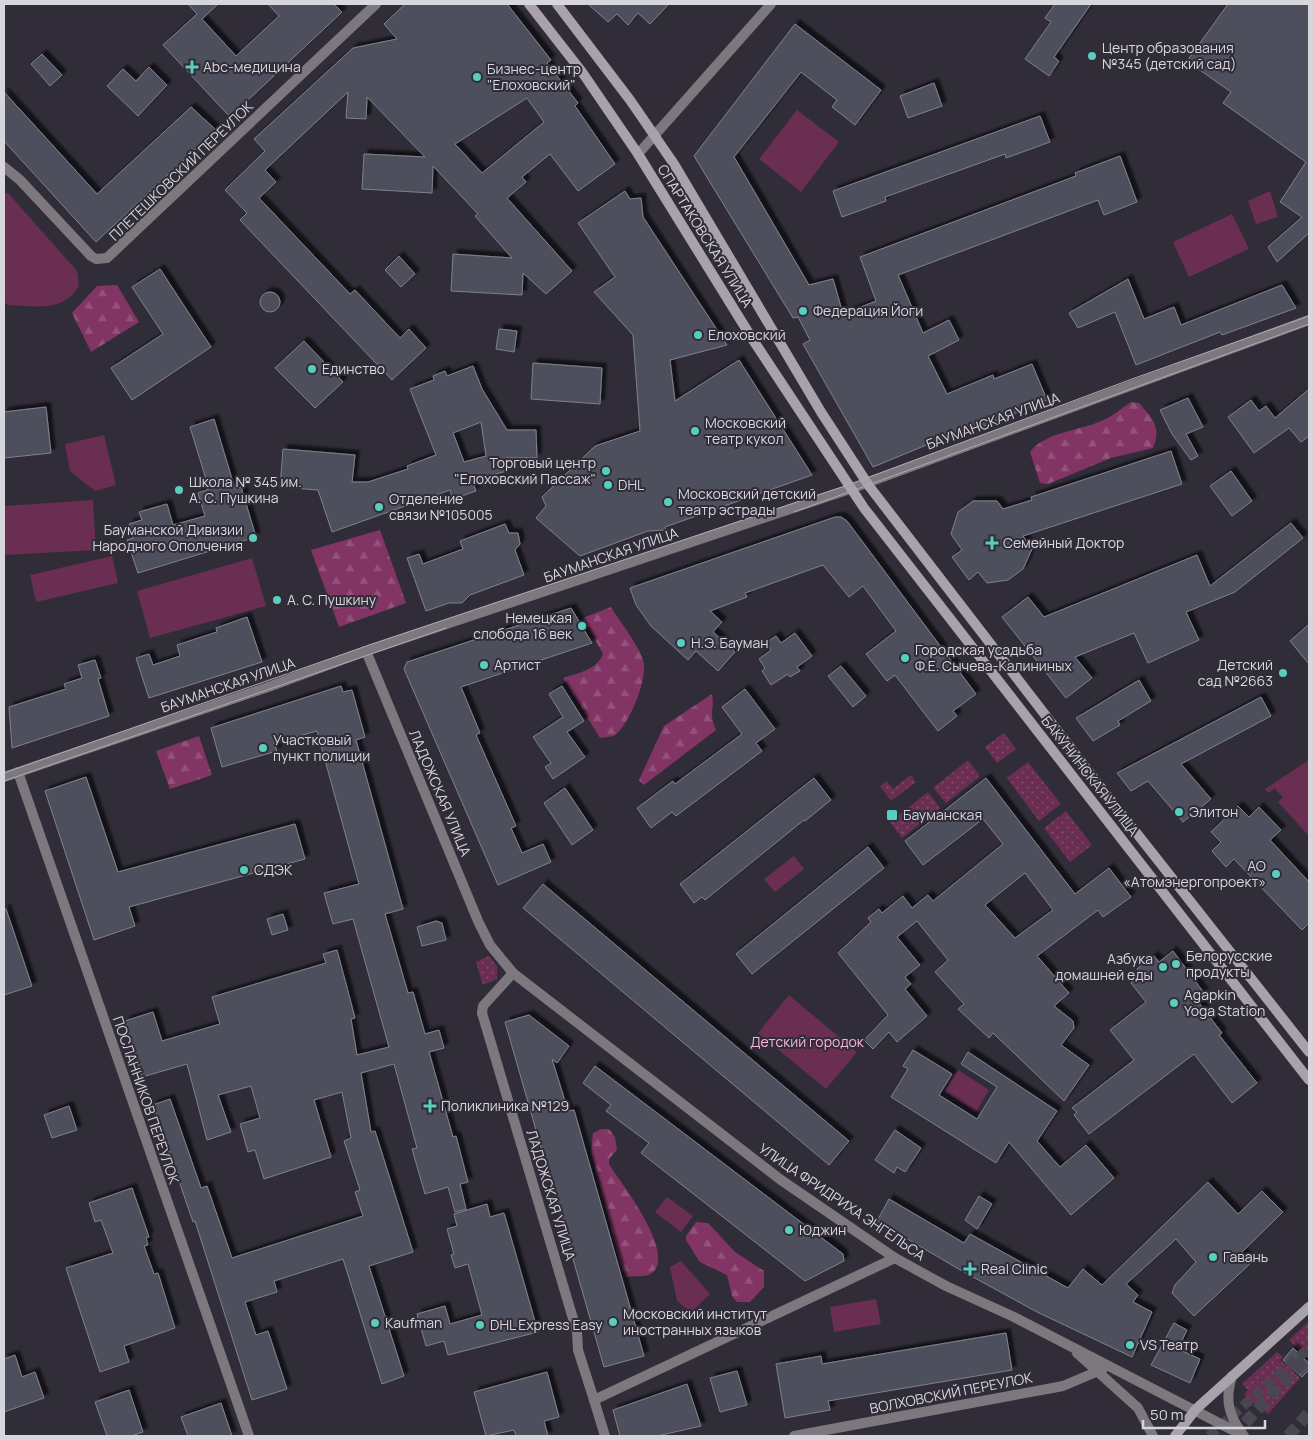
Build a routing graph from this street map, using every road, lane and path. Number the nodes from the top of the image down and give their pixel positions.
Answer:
1 (376, 4) edge
2 (529, 4) edge
3 (557, 4) edge
4 (771, 4) edge
5 (655, 136) junction
6 (638, 154) junction
7 (4, 167) edge
8 (1309, 320) edge
9 (867, 483) junction
10 (850, 489) junction
11 (366, 651) junction
12 (18, 772) junction
13 (4, 777) edge
14 (490, 944) joint
15 (513, 973) junction
16 (1309, 1052) edge
17 (1309, 1080) edge
18 (895, 1258) junction
19 (1309, 1307) edge
20 (1065, 1343) junction
21 (1107, 1364) junction
22 (1099, 1372) junction
23 (1232, 1376) junction
24 (594, 1400) junction
25 (1196, 1410) junction
26 (249, 1436) edge
27 (604, 1436) edge
28 (794, 1436) edge
29 (1153, 1436) edge
30 (1175, 1436) edge
31 (1245, 1436) edge

1 - 7 street, ПЛЕТЕШКОВСКИЙ ПЕРЕУЛОК
2 - 6 main road, СПАРТАКОВСКАЯ УЛИЦА
3 - 5 main road, СПАРТАКОВСКАЯ УЛИЦА
4 - 5 street
5 - 6 street
5 - 9 main road, СПАРТАКОВСКАЯ УЛИЦА
6 - 10 main road, СПАРТАКОВСКАЯ УЛИЦА
8 - 9 street, БАУМАНСКАЯ УЛИЦА
9 - 10 street, БАУМАНСКАЯ УЛИЦА
9 - 16 main road, БАКУНИНСКАЯ УЛИЦА
10 - 11 street, БАУМАНСКАЯ УЛИЦА
10 - 17 main road, БАКУНИНСКАЯ УЛИЦА
11 - 12 street, БАУМАНСКАЯ УЛИЦА
11 - 14 street, ЛАДОЖСКАЯ УЛИЦА
12 - 13 street, БАУМАНСКАЯ УЛИЦА
12 - 26 street, ПОСЛАННИКОВ ПЕРЕУЛОК
14 - 15 street, УЛИЦА ФРИДРИХА ЭНГЕЛЬСА
15 - 18 street, УЛИЦА ФРИДРИХА ЭНГЕЛЬСА
15 - 24 street, ЛАДОЖСКАЯ УЛИЦА
18 - 20 street, УЛИЦА ФРИДРИХА ЭНГЕЛЬСА
18 - 24 street
19 - 23 main road
20 - 21 street, УЛИЦА ФРИДРИХА ЭНГЕЛЬСА
20 - 22 street
21 - 22 street, ВОЛХОВСКИЙ ПЕРЕУЛОК
21 - 25 street, УЛИЦА ФРИДРИХА ЭНГЕЛЬСА
22 - 28 street, ВОЛХОВСКИЙ ПЕРЕУЛОК
22 - 29 street
23 - 25 main road
23 - 31 street
24 - 27 street, ЛАДОЖСКАЯ УЛИЦА
25 - 30 main road
25 - 31 street, УЛИЦА ФРИДРИХА ЭНГЕЛЬСА

